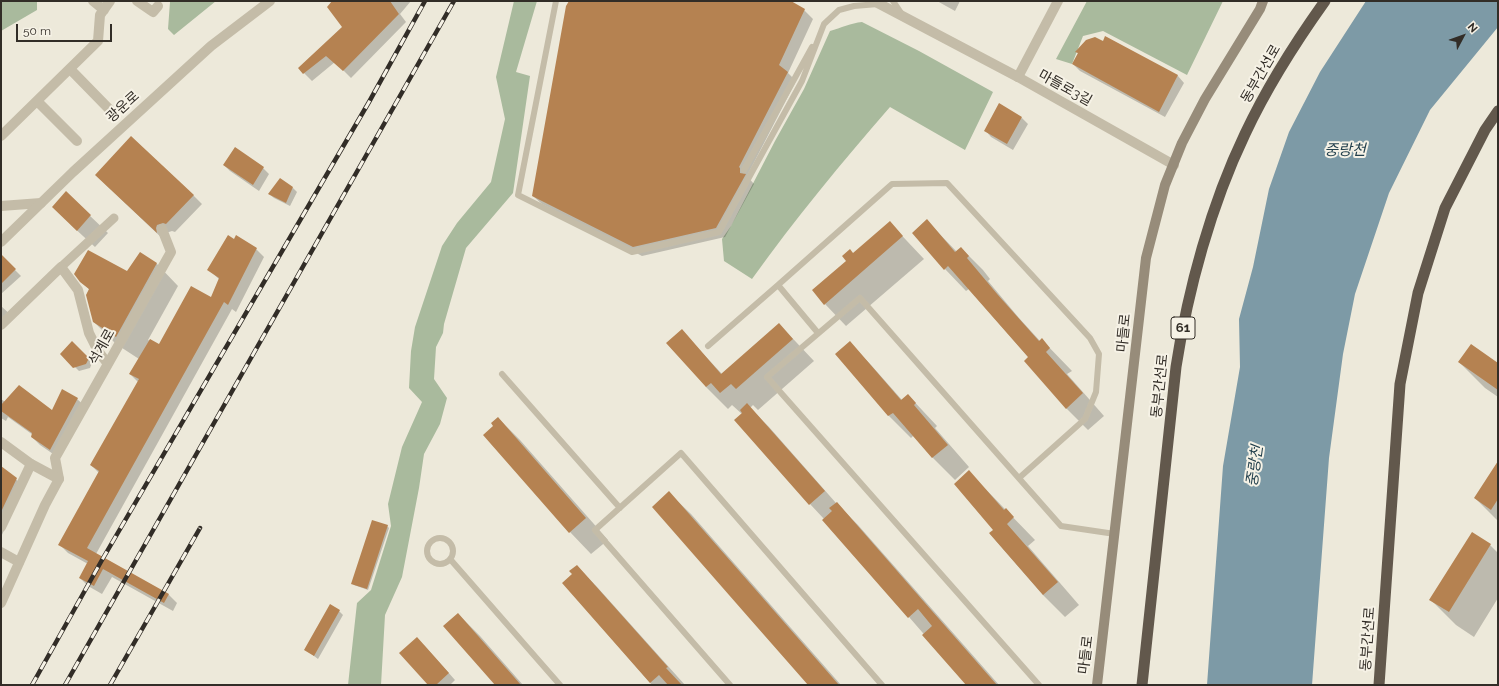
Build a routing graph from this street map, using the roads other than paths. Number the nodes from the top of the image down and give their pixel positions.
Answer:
1 (93, 1) edge
2 (110, 1) edge
3 (137, 1) edge
4 (270, 1) edge
5 (556, 1) edge
6 (893, 1) edge
7 (1058, 1) edge
8 (1325, 1) edge
9 (877, 2) edge
10 (1263, 4) edge
11 (158, 6) dead end
12 (104, 10) junction
13 (903, 16) junction
14 (824, 24) junction
15 (70, 68) junction
16 (1018, 77) junction
17 (37, 101) junction
18 (110, 110) dead end
19 (1498, 111) edge
20 (2, 132) edge
21 (77, 141) dead end
22 (1174, 165) junction
23 (744, 170) dead end
24 (41, 203) junction
25 (1, 206) edge
26 (114, 218) dead end
27 (162, 229) dead end
28 (1, 242) edge
29 (61, 267) junction
30 (778, 285) junction
31 (1, 325) edge
32 (818, 333) junction
33 (708, 346) dead end
34 (108, 364) junction
35 (502, 374) dead end
36 (1, 442) edge
37 (31, 464) junction
38 (1019, 478) junction
39 (59, 479) junction
40 (620, 508) junction
41 (1, 527) edge
42 (1114, 534) junction
43 (1, 552) edge
44 (450, 559) junction
45 (20, 562) junction
46 (1, 603) edge
47 (560, 685) edge
48 (730, 685) edge
49 (882, 685) edge
50 (1039, 685) edge
51 (1097, 685) edge
52 (1142, 685) edge
53 (1379, 685) edge

1 - 12 street
2 - 12 street
3 - 11 street
4 - 24 street, 광운로
5 - 14 lane
6 - 13 lane
7 - 16 street, 마들로3길
8 - 52 highway, 동부간선로 / 61
9 - 13 street
9 - 14 lane
10 - 22 main road, 마들로
12 - 15 street
13 - 16 street
14 - 23 lane
15 - 17 street
15 - 18 street
16 - 22 street, 마들로3길
17 - 20 street
17 - 21 street
19 - 53 highway, 동부간선로
22 - 42 main road, 마들로
24 - 25 street
24 - 28 street, 광운로
26 - 29 street
27 - 34 street, 석계로
29 - 31 street
29 - 34 street
30 - 32 lane
30 - 33 lane
30 - 38 lane
32 - 38 lane
32 - 50 lane
34 - 39 street, 석계로
35 - 40 lane
36 - 37 street
37 - 39 street
37 - 41 street
38 - 42 lane
39 - 45 street
40 - 48 lane
40 - 49 lane
42 - 51 main road, 마들로
43 - 45 street
44 - 44 lane
44 - 47 lane
45 - 46 street

